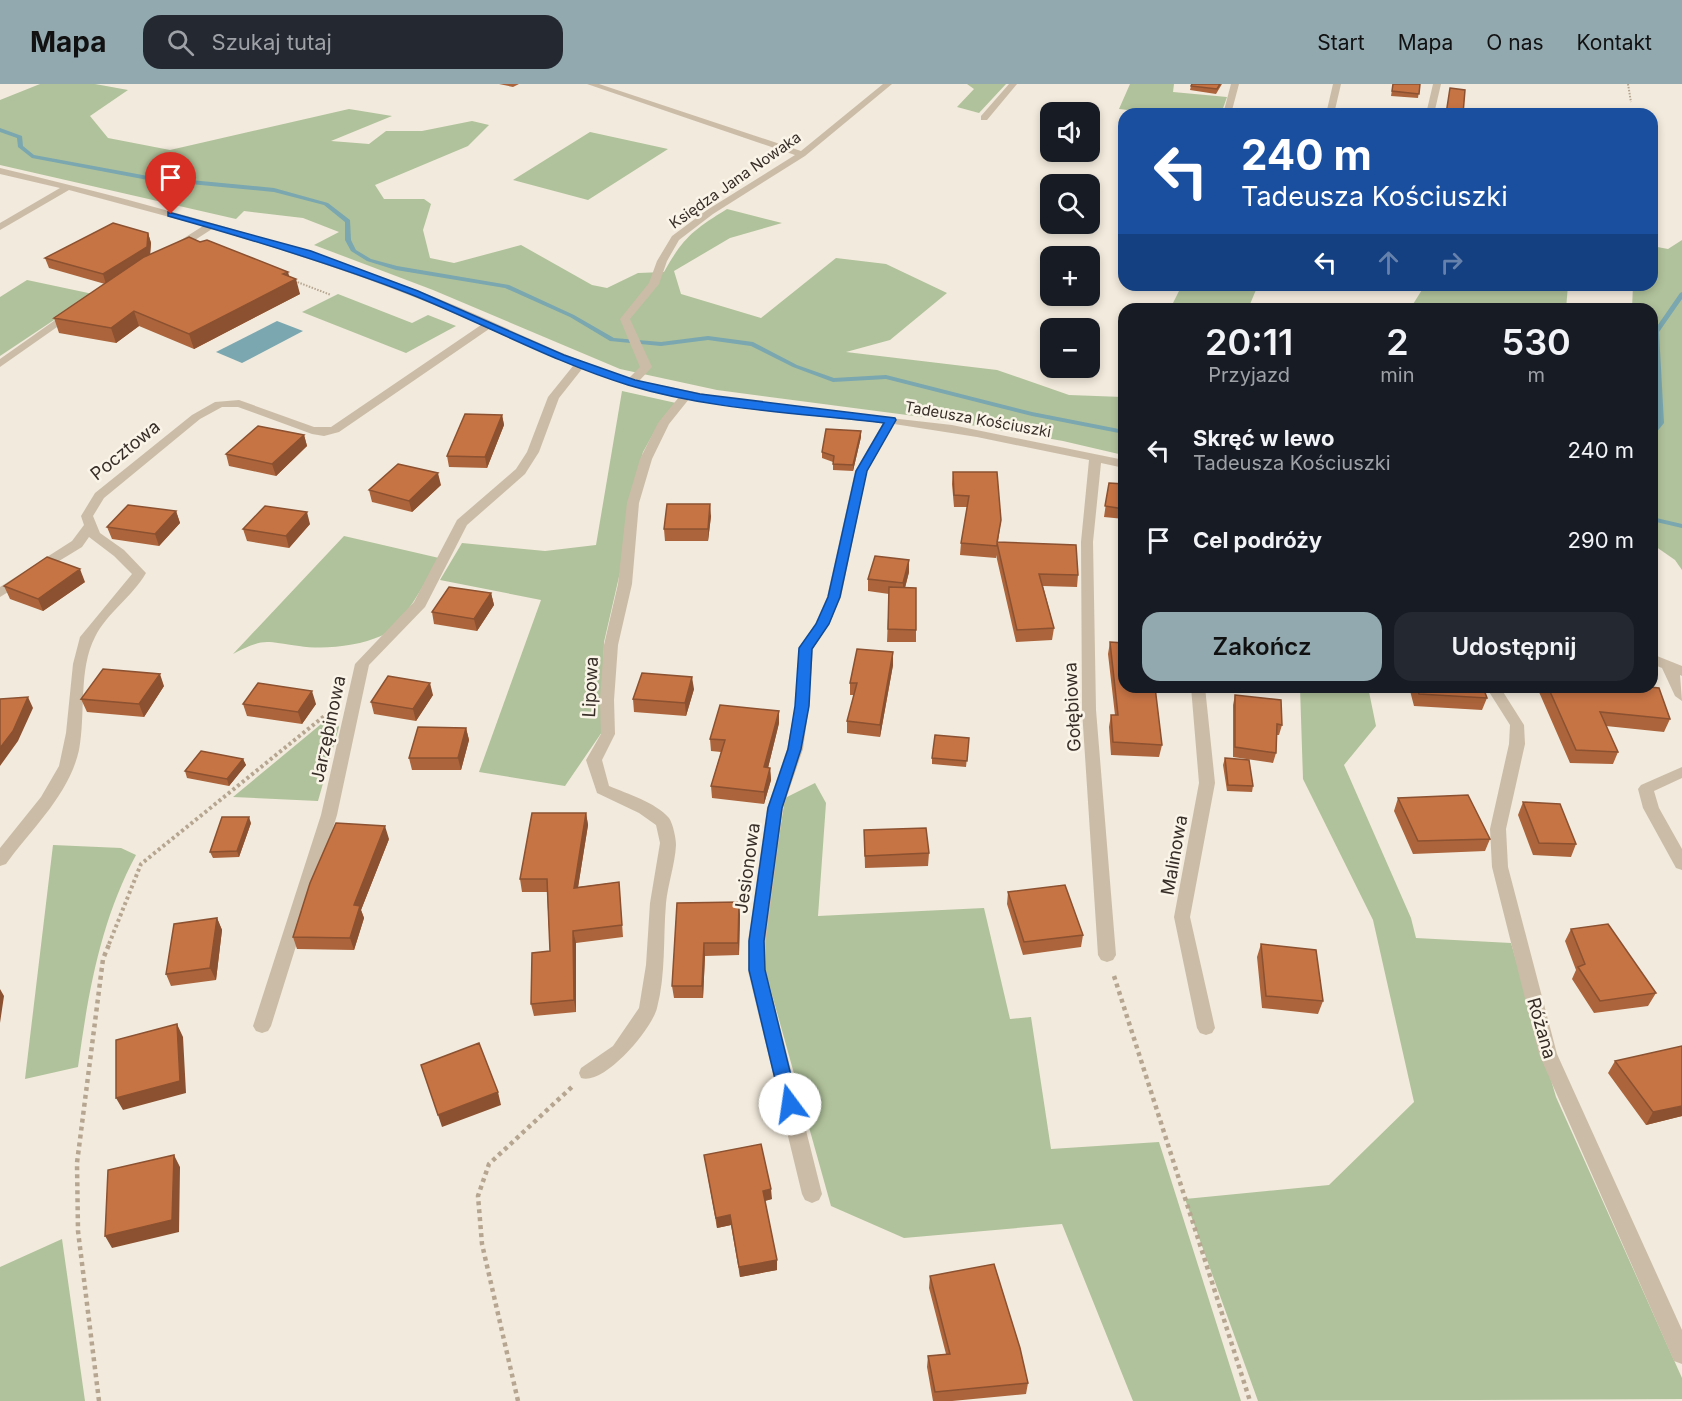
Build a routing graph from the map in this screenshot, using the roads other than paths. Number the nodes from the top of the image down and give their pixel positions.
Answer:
1 (591, 84) edge
2 (888, 84) edge
3 (1013, 84) edge
4 (1235, 84) edge
5 (1337, 84) edge
6 (1437, 84) edge
7 (1229, 108) edge
8 (1331, 108) edge
9 (1431, 108) edge
10 (984, 118) dead end
11 (802, 154) junction
12 (0, 171) edge
13 (68, 187) junction
14 (212, 225) junction
15 (0, 227) edge
16 (161, 257) edge
17 (84, 305) edge
18 (488, 325) junction
19 (0, 364) edge
20 (582, 364) junction
21 (632, 382) junction
22 (687, 395) junction
23 (891, 420) junction
24 (1095, 458) junction
25 (1118, 463) edge
26 (91, 525) junction
27 (0, 594) edge
28 (1658, 661) edge
29 (1668, 665) junction
30 (1682, 670) edge
31 (1199, 693) edge
32 (1497, 693) edge
33 (1682, 696) edge
34 (1682, 772) edge
35 (0, 860) edge
36 (1682, 864) edge
37 (1107, 955) road end
38 (262, 1026) dead end
39 (1206, 1028) dead end
40 (588, 1073) road end
41 (812, 1194) dead end
42 (1682, 1354) edge

1 - 11 street
2 - 11 street, Księdza Jana Nowaka
3 - 10 street
4 - 7 street
5 - 8 street
6 - 9 street
11 - 21 street, Księdza Jana Nowaka
12 - 13 street, Tadeusza Kościuszki
13 - 14 street, Tadeusza Kościuszki
13 - 15 street
14 - 16 street
14 - 18 street, Tadeusza Kościuszki
17 - 19 street
18 - 20 street, Tadeusza Kościuszki
18 - 26 street, Pocztowa
20 - 21 street, Tadeusza Kościuszki
20 - 38 street, Jarzębinowa
21 - 22 street, Tadeusza Kościuszki
22 - 23 street, Tadeusza Kościuszki
22 - 40 street, Lipowa
23 - 24 street, Tadeusza Kościuszki
23 - 41 street, Jesionowa
24 - 25 street, Tadeusza Kościuszki
24 - 37 street, Gołębiowa
26 - 27 street
26 - 35 street
28 - 29 street
29 - 30 street
29 - 33 street
31 - 39 street, Malinowa
32 - 42 street, Różana
34 - 36 street

